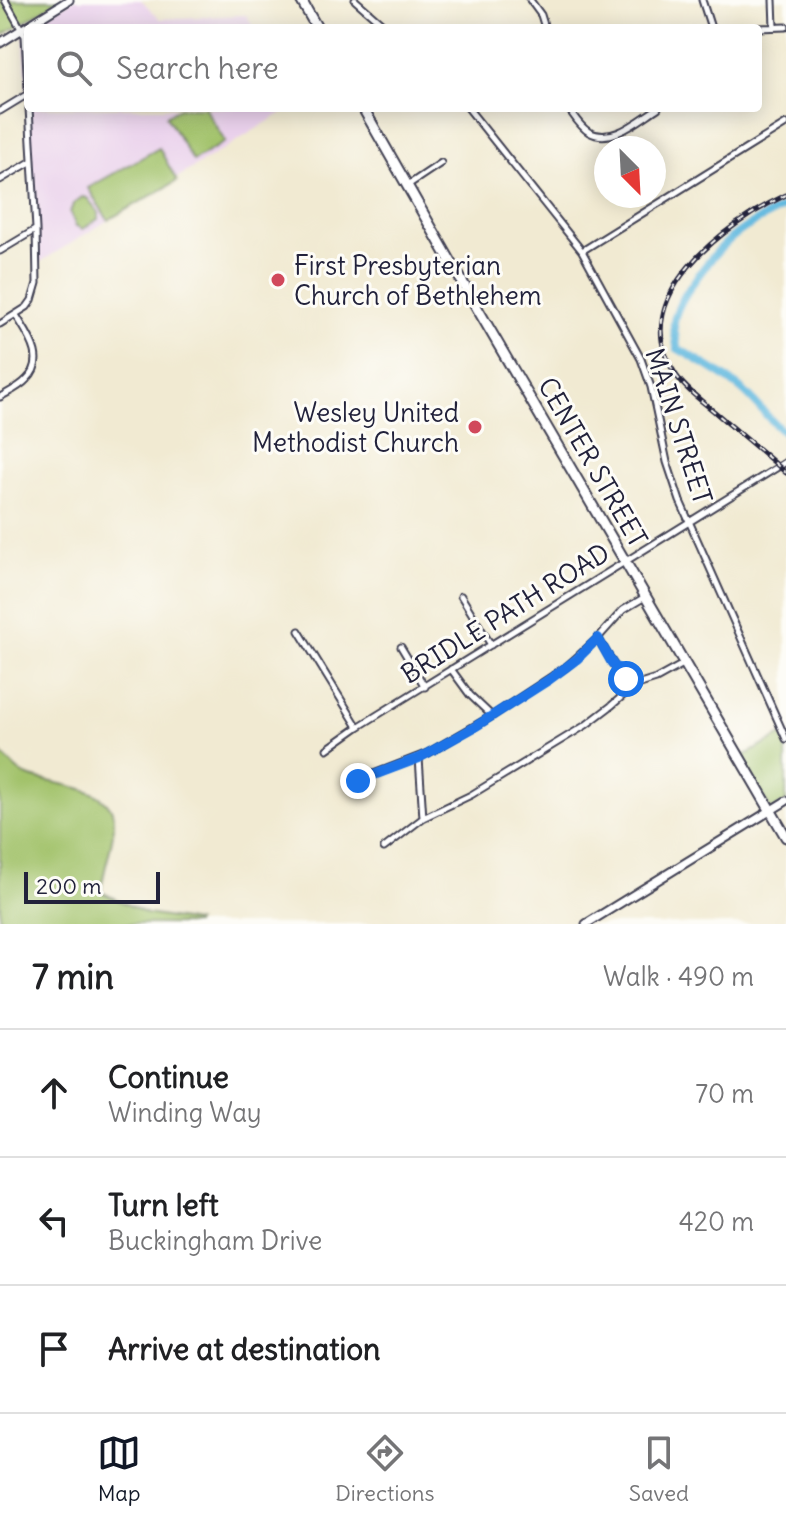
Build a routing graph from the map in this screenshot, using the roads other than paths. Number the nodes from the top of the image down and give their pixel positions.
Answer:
1 (5, 0) edge
2 (69, 0) edge
3 (301, 0) edge
4 (355, 0) edge
5 (530, 0) edge
6 (702, 0) edge
7 (773, 0) edge
8 (30, 24) edge
9 (315, 24) edge
10 (382, 24) edge
11 (544, 24) edge
12 (710, 24) edge
13 (774, 27) junction
14 (786, 27) edge
15 (762, 28) edge
16 (22, 29) junction
17 (24, 34) edge
18 (0, 43) edge
19 (24, 95) edge
20 (0, 111) edge
21 (29, 112) edge
22 (365, 112) edge
23 (471, 112) edge
24 (571, 112) edge
25 (652, 112) edge
26 (786, 124) edge
27 (32, 161) junction
28 (441, 163) dead end
29 (0, 180) edge
30 (407, 186) junction
31 (36, 229) junction
32 (0, 251) edge
33 (582, 251) junction
34 (16, 315) junction
35 (0, 324) edge
36 (0, 397) edge
37 (786, 462) edge
38 (688, 522) junction
39 (626, 561) junction
40 (461, 596) dead end
41 (646, 596) junction
42 (299, 631) dead end
43 (598, 638) junction
44 (491, 645) junction
45 (401, 647) dead end
46 (685, 663) junction
47 (451, 669) junction
48 (634, 686) junction
49 (425, 687) junction
50 (492, 716) junction
51 (358, 727) junction
52 (786, 739) edge
53 (327, 749) dead end
54 (419, 758) junction
55 (349, 786) dead end
56 (786, 801) edge
57 (771, 810) junction
58 (423, 818) junction
59 (786, 837) edge
60 (384, 848) dead end
61 (586, 924) edge

1 - 16 street
2 - 8 street
3 - 9 main road
4 - 10 street
5 - 11 street
6 - 12 street
7 - 13 street
13 - 14 street
13 - 15 street
16 - 17 street
16 - 18 street
19 - 20 street
21 - 27 street
22 - 30 main road, CENTER STREET
23 - 33 street, MAIN STREET
24 - 25 street
26 - 33 street
27 - 29 street
27 - 31 street
28 - 30 street
30 - 39 main road, CENTER STREET
31 - 32 street
31 - 34 street
33 - 38 street, MAIN STREET
34 - 35 street
34 - 36 street
37 - 38 street, BRIDLE PATH ROAD
38 - 39 street, BRIDLE PATH ROAD
38 - 52 street, MAIN STREET
39 - 41 main road, CENTER STREET
39 - 44 street, BRIDLE PATH ROAD
40 - 44 street
41 - 43 street
41 - 46 main road, CENTER STREET
42 - 51 street
43 - 48 street
43 - 50 street
44 - 47 street, BRIDLE PATH ROAD
45 - 49 street
46 - 48 street
46 - 57 main road, CENTER STREET
47 - 49 street, BRIDLE PATH ROAD
47 - 50 street
48 - 58 street
49 - 51 street, BRIDLE PATH ROAD
50 - 54 street
51 - 53 street, BRIDLE PATH ROAD
54 - 55 street
54 - 58 street
56 - 57 street
57 - 59 main road, CENTER STREET
57 - 61 street
58 - 60 street

